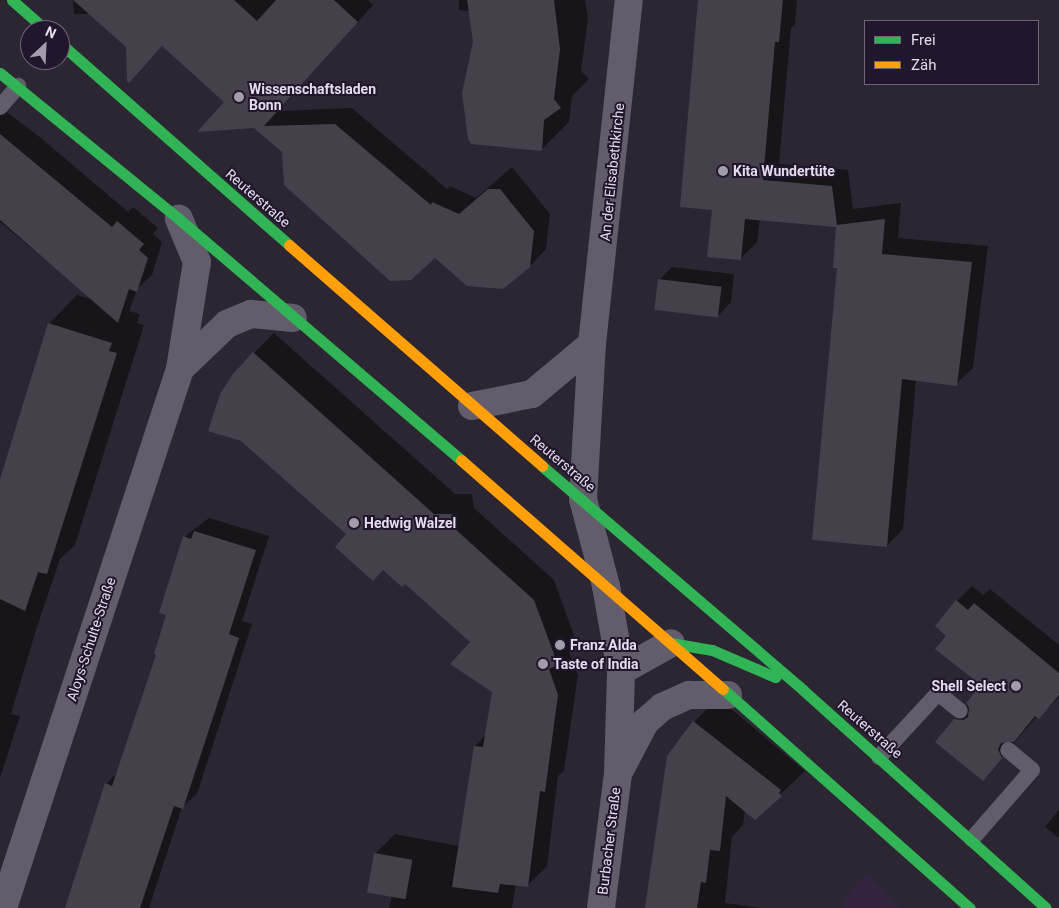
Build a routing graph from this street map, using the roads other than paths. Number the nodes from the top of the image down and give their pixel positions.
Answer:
1 (12, 0) edge
2 (629, 0) edge
3 (35, 20) edge
4 (70, 52) edge
5 (0, 72) edge
6 (18, 86) junction
7 (0, 107) edge
8 (179, 219) junction
9 (294, 318) junction
10 (592, 344) junction
11 (180, 369) junction
12 (472, 406) junction
13 (583, 499) junction
14 (593, 546) joint
15 (606, 586) junction
16 (671, 643) junction
17 (621, 670) junction
18 (803, 690) junction
19 (728, 695) junction
20 (960, 712) dead end
21 (1008, 750) dead end
22 (879, 757) junction
23 (618, 774) junction
24 (972, 839) junction
25 (3, 908) edge
26 (601, 908) edge
27 (970, 908) edge
28 (1046, 908) edge

1 - 3 main road
2 - 10 street, An der Elisabethkirche
4 - 12 main road, Reuterstraße
5 - 6 main road
6 - 7 lane
6 - 8 main road
8 - 9 main road
8 - 11 street, Aloys-Schulte-Straße
9 - 11 street, Aloys-Schulte-Straße
9 - 15 main road
10 - 12 street
10 - 13 street, An der Elisabethkirche
11 - 25 street, Aloys-Schulte-Straße
12 - 13 main road, Reuterstraße
13 - 14 street, An der Elisabethkirche
13 - 18 main road, Reuterstraße
14 - 15 street, Burbacher Straße
15 - 16 main road
15 - 17 street, Burbacher Straße
16 - 17 street
16 - 18 main road
16 - 19 main road
17 - 23 street, Burbacher Straße
18 - 22 main road, Reuterstraße
19 - 23 street, Burbacher Straße
19 - 27 main road
20 - 22 lane
21 - 24 lane
22 - 24 main road, Reuterstraße
23 - 26 street, Burbacher Straße
24 - 28 main road, Reuterstraße

